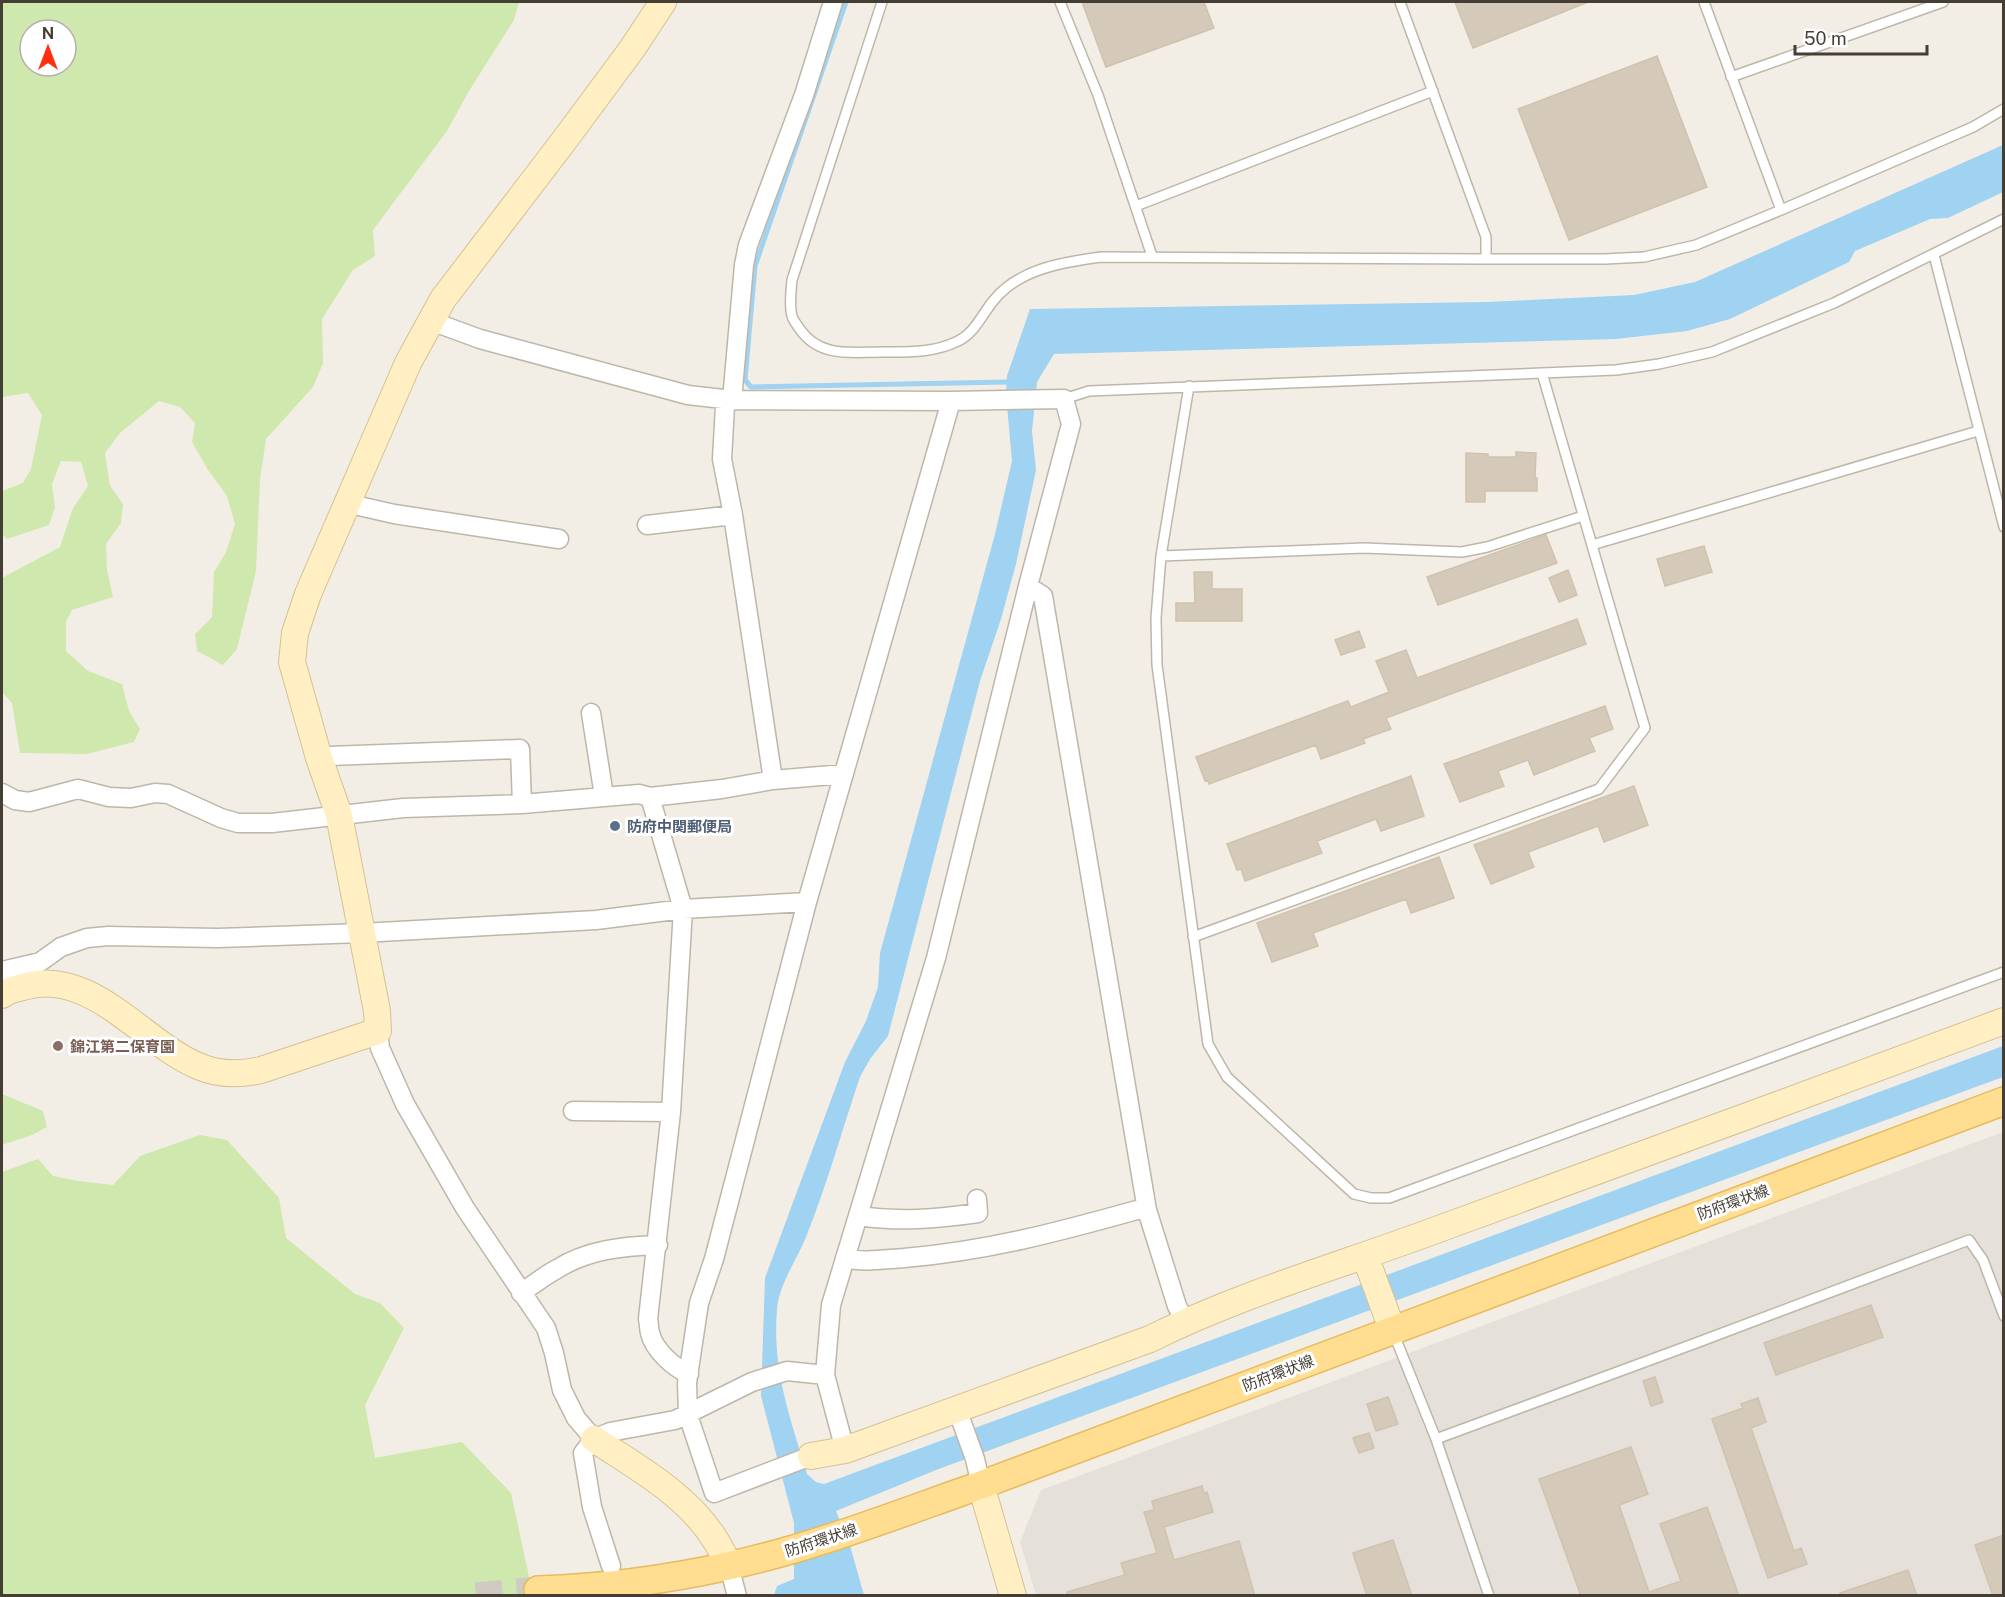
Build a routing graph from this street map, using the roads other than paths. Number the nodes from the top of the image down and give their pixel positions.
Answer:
1 (663, 2) edge
2 (833, 2) edge
3 (882, 2) edge
4 (1060, 2) edge
5 (1400, 2) edge
6 (1704, 2) edge
7 (1944, 2) edge
8 (1731, 77) junction
9 (1433, 91) junction
10 (2004, 109) edge
11 (1136, 206) junction
12 (1781, 210) junction
13 (2004, 219) edge
14 (1934, 255) junction
15 (1152, 256) junction
16 (1486, 259) junction
17 (431, 321) junction
18 (1542, 373) junction
19 (1189, 386) junction
20 (1064, 399) junction
21 (732, 400) junction
22 (951, 401) junction
23 (1978, 431) junction
24 (346, 503) junction
25 (733, 515) junction
26 (1583, 516) junction
27 (647, 525) dead end
28 (2004, 527) edge
29 (559, 538) dead end
30 (1592, 545) junction
31 (1161, 556) junction
32 (1028, 586) junction
33 (591, 713) dead end
34 (319, 758) junction
35 (844, 774) junction
36 (773, 780) junction
37 (2, 794) edge
38 (604, 796) junction
39 (650, 797) junction
40 (522, 804) junction
41 (339, 815) junction
42 (807, 902) junction
43 (683, 909) junction
44 (362, 933) junction
45 (1193, 937) junction
46 (2, 971) edge
47 (2004, 972) edge
48 (2, 995) edge
49 (2004, 1021) edge
50 (378, 1030) junction
51 (2004, 1101) edge
52 (573, 1111) dead end
53 (671, 1112) junction
54 (978, 1199) dead end
55 (1148, 1210) junction
56 (858, 1216) junction
57 (658, 1245) junction
58 (845, 1258) junction
59 (1367, 1260) junction
60 (521, 1293) junction
61 (2004, 1316) edge
62 (1185, 1321) junction
63 (1392, 1329) junction
64 (689, 1374) junction
65 (825, 1375) junction
66 (959, 1412) junction
67 (688, 1414) junction
68 (594, 1439) junction
69 (1436, 1439) junction
70 (845, 1450) junction
71 (811, 1456) joint
72 (981, 1485) junction
73 (611, 1566) dead end
74 (729, 1566) junction
75 (538, 1590) dead end
76 (737, 1596) edge
77 (1013, 1596) edge
78 (1490, 1596) edge

1 - 17 street
2 - 21 street
3 - 15 lane
4 - 11 lane
5 - 9 lane
6 - 8 lane
7 - 8 lane
8 - 12 lane
9 - 11 lane
9 - 16 lane
10 - 12 lane
11 - 15 lane
12 - 16 lane
13 - 14 lane
14 - 18 lane
14 - 23 lane
15 - 16 lane
17 - 21 street
17 - 24 street
18 - 19 lane
18 - 26 lane
19 - 20 lane
19 - 31 lane
20 - 22 street
20 - 32 street
21 - 22 street
21 - 25 street
22 - 35 street
23 - 28 lane
23 - 30 lane
24 - 29 street
24 - 34 street
25 - 27 street
25 - 36 street
26 - 30 lane
26 - 31 lane
30 - 45 lane
31 - 45 lane
32 - 55 street
32 - 56 street
33 - 38 street
34 - 40 street
34 - 41 street
35 - 36 street
35 - 42 street
36 - 39 street
37 - 41 street
38 - 39 street
38 - 40 street
39 - 43 street
40 - 41 street
41 - 44 street
42 - 43 street
42 - 64 street
43 - 44 street
43 - 53 street
44 - 46 street
44 - 50 street
45 - 47 lane
48 - 50 street
49 - 59 street
50 - 60 street
51 - 63 main road, 防府環状線
52 - 53 street
53 - 57 street
54 - 56 street
55 - 58 street
55 - 62 street
56 - 58 street
57 - 60 street
57 - 64 street
58 - 65 street
59 - 62 street
59 - 63 street
60 - 68 street
61 - 69 lane
62 - 66 street
63 - 69 lane
63 - 72 main road, 防府環状線
64 - 67 street
65 - 67 street
65 - 70 street
66 - 70 street
66 - 72 street
67 - 68 street
67 - 71 street
68 - 73 street
68 - 74 street
69 - 78 lane
70 - 71 street
72 - 74 main road, 防府環状線
72 - 77 street
74 - 75 main road, 防府環状線
74 - 76 street

